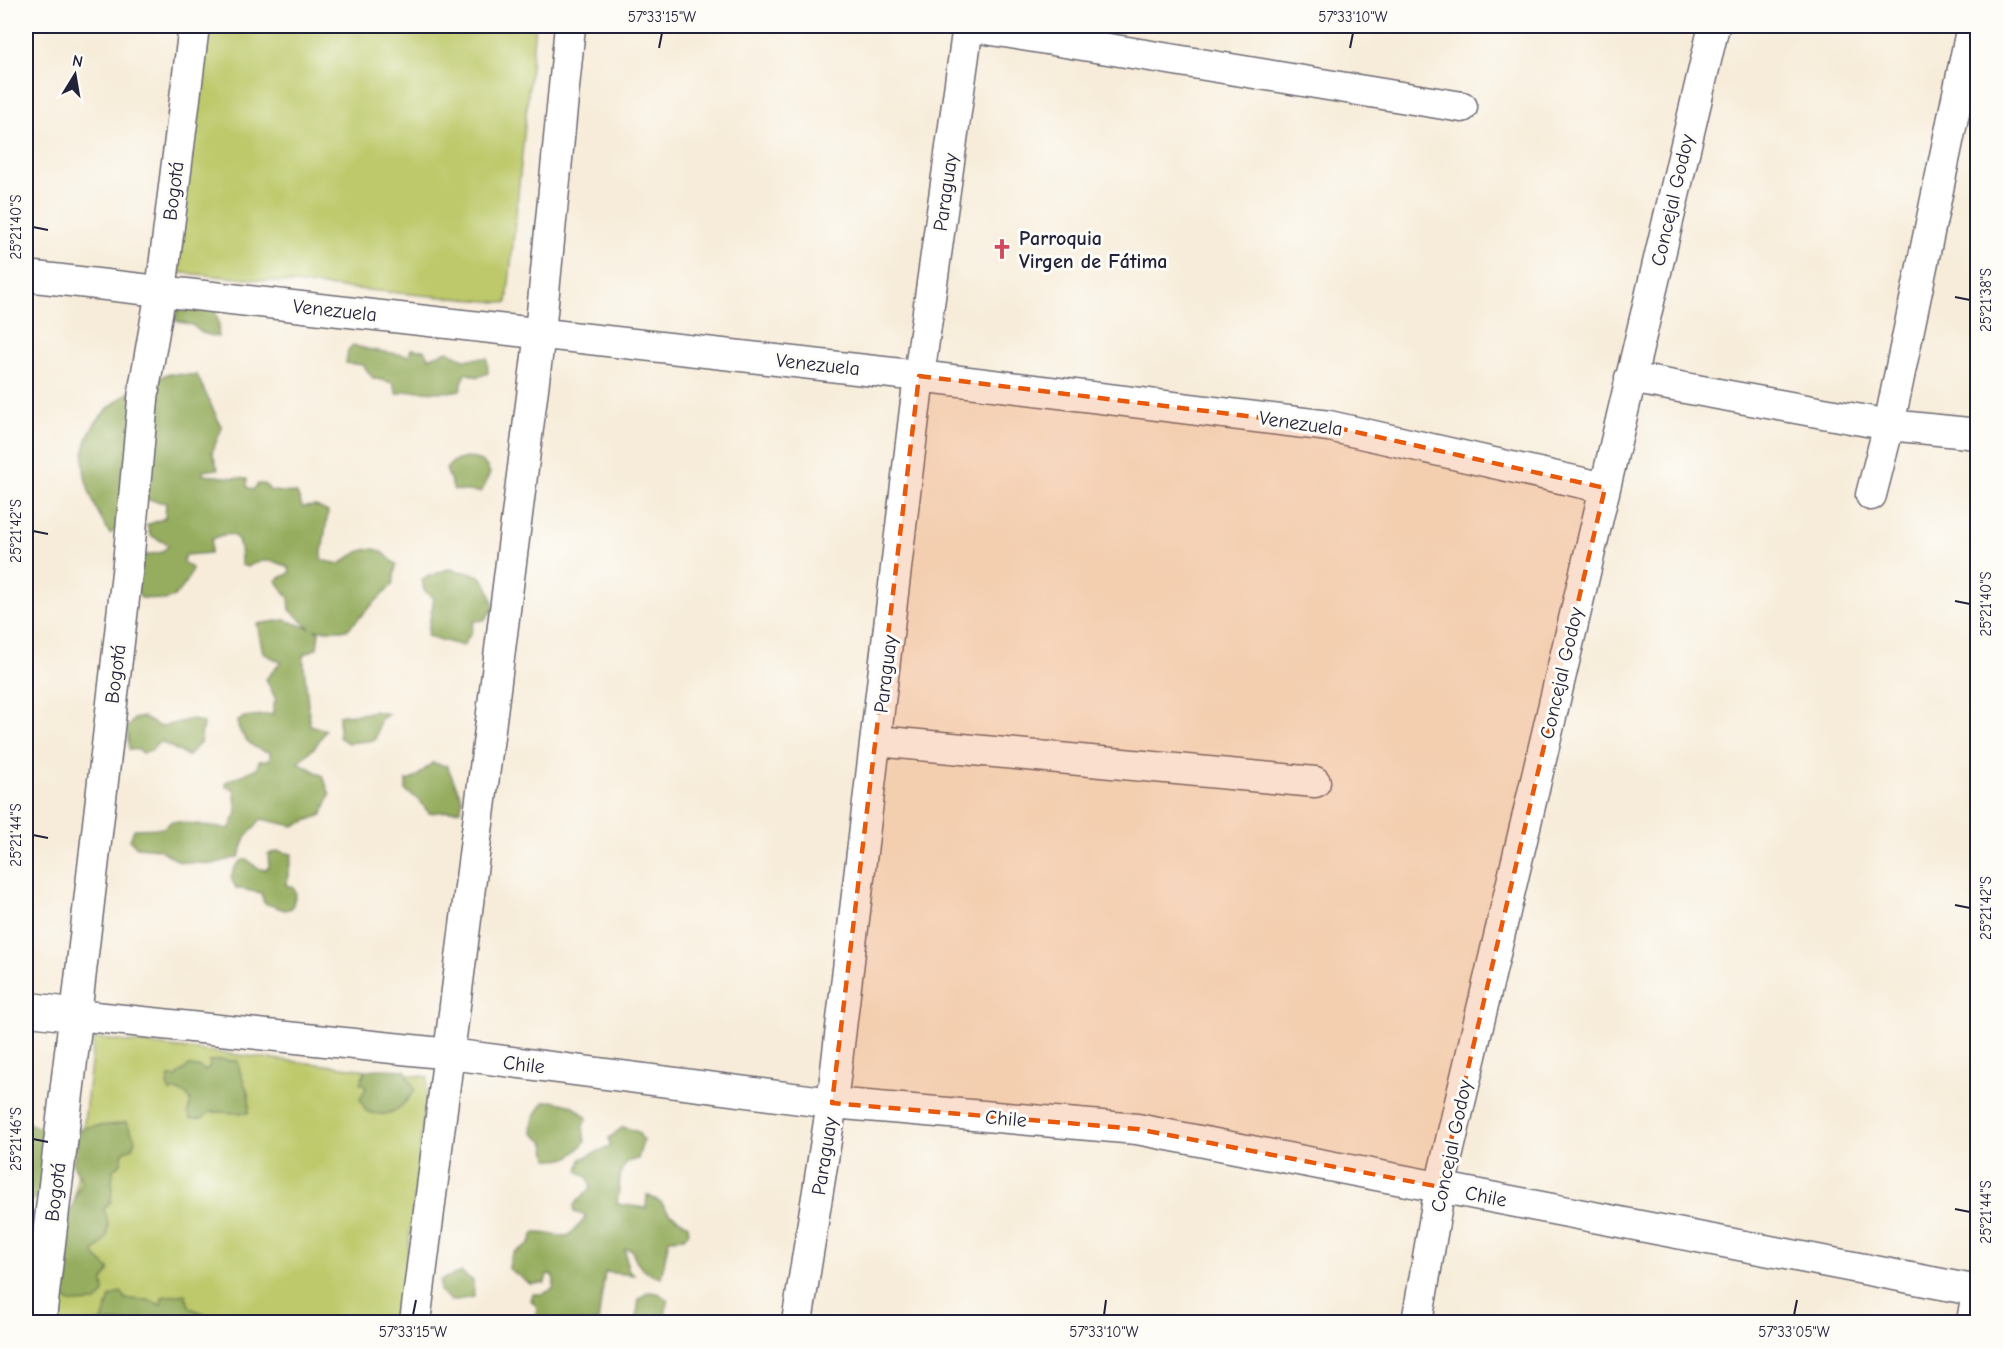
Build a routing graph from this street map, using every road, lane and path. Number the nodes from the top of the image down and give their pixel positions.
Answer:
1 (194, 26) edge
2 (570, 26) edge
3 (968, 26) edge
4 (1714, 26) edge
5 (1972, 26) edge
6 (1462, 107) dead end
7 (26, 276) edge
8 (161, 291) junction
9 (540, 333) junction
10 (919, 376) junction
11 (1630, 378) junction
12 (1890, 425) junction
13 (1977, 434) edge
14 (1605, 488) junction
15 (1871, 495) dead end
16 (877, 741) junction
17 (1315, 782) dead end
18 (26, 1009) edge
19 (76, 1015) junction
20 (450, 1054) junction
21 (832, 1103) junction
22 (1440, 1187) junction
23 (1977, 1289) edge
24 (39, 1323) edge
25 (415, 1323) edge
26 (797, 1323) edge
27 (1417, 1323) edge
28 (1972, 1323) edge

1 - 8 street, Bogotá
2 - 9 street
3 - 6 street
3 - 10 street, Paraguay
4 - 11 street, Concejal Godoy
5 - 12 street
7 - 8 street, Venezuela
8 - 9 street, Venezuela
8 - 19 street, Bogotá
9 - 10 street, Venezuela
9 - 20 street
10 - 14 street, Venezuela
10 - 16 street, Paraguay
11 - 12 street
11 - 14 street, Concejal Godoy
12 - 13 street
12 - 15 street
14 - 22 street, Concejal Godoy
16 - 17 street
16 - 21 street, Paraguay
18 - 19 street, Chile
19 - 20 street, Chile
19 - 24 street, Bogotá
20 - 21 street, Chile
20 - 25 street
21 - 22 street, Chile
21 - 26 street, Paraguay
22 - 23 street, Chile
22 - 27 street, Concejal Godoy
23 - 28 street

